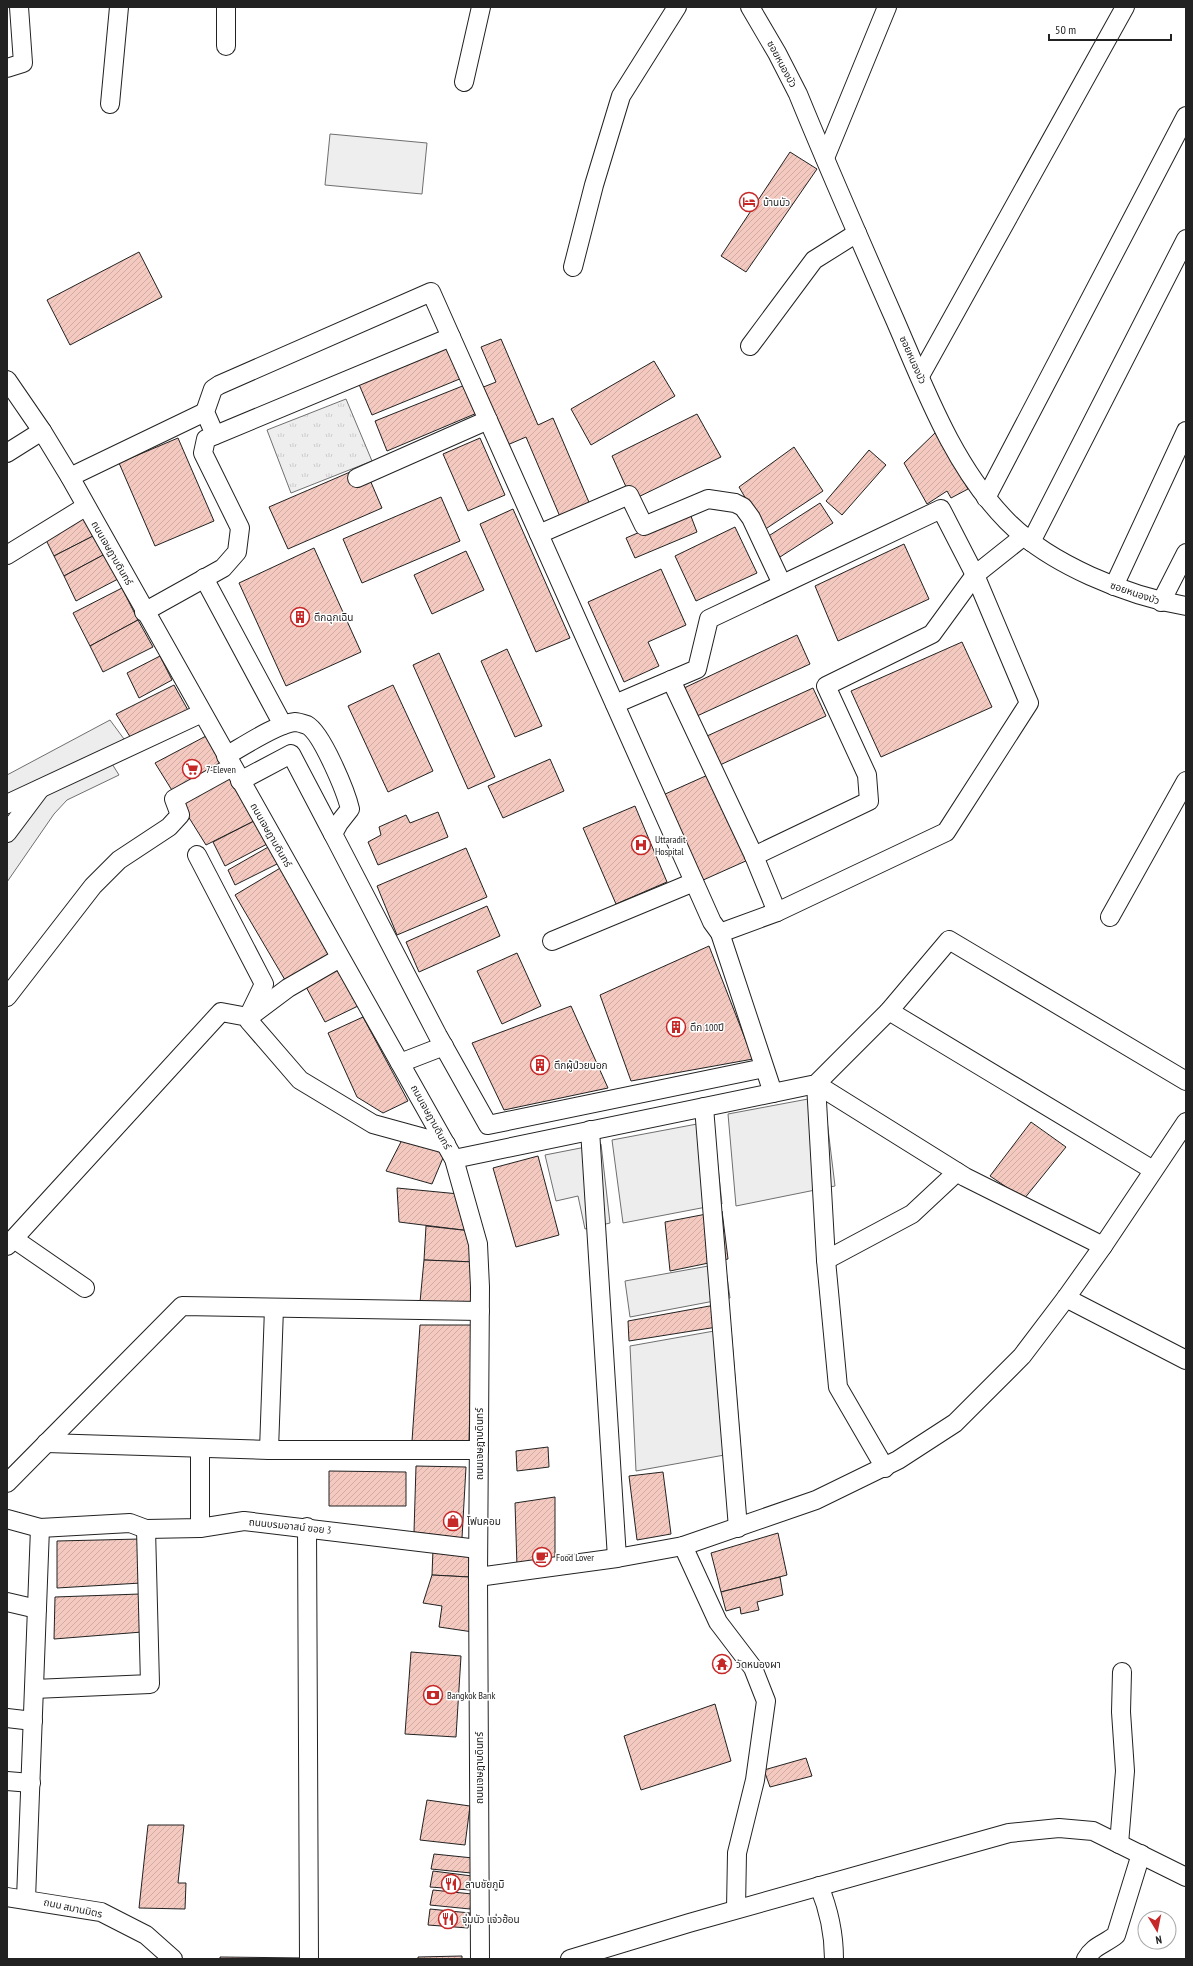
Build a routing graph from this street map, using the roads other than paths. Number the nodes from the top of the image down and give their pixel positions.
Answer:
1 (19, 7) edge
2 (119, 7) edge
3 (226, 7) edge
4 (482, 7) edge
5 (677, 7) edge
6 (750, 7) edge
7 (887, 7) edge
8 (1125, 7) edge
9 (226, 46) dead end
10 (7, 68) edge
11 (464, 82) dead end
12 (110, 104) dead end
13 (1186, 116) edge
14 (825, 158) junction
15 (857, 233) junction
16 (1186, 239) edge
17 (573, 267) dead end
18 (451, 337) junction
19 (750, 346) dead end
20 (920, 376) junction
21 (7, 380) edge
22 (205, 412) junction
23 (488, 420) junction
24 (42, 431) junction
25 (1186, 431) edge
26 (215, 435) junction
27 (7, 453) edge
28 (70, 477) junction
29 (357, 478) dead end
30 (986, 498) junction
31 (85, 507) junction
32 (538, 534) junction
33 (1028, 539) junction
34 (1186, 553) edge
35 (7, 555) edge
36 (975, 575) junction
37 (204, 578) junction
38 (782, 584) junction
39 (1114, 586) junction
40 (1161, 602) junction
41 (1186, 606) edge
42 (144, 612) junction
43 (671, 680) junction
44 (615, 704) junction
45 (202, 713) junction
46 (283, 726) junction
47 (262, 737) junction
48 (275, 762) junction
49 (233, 768) junction
50 (1186, 781) edge
51 (42, 787) junction
52 (7, 804) edge
53 (7, 834) edge
54 (333, 834) junction
55 (197, 855) dead end
56 (754, 856) junction
57 (694, 882) junction
58 (778, 912) junction
59 (1110, 917) dead end
60 (720, 933) junction
61 (552, 941) dead end
62 (340, 958) junction
63 (7, 997) edge
64 (889, 1011) junction
65 (248, 1017) junction
66 (444, 1046) junction
67 (400, 1063) junction
68 (764, 1068) junction
69 (1186, 1081) edge
70 (816, 1084) junction
71 (773, 1093) junction
72 (704, 1107) junction
73 (502, 1123) junction
74 (590, 1130) junction
75 (1184, 1130) edge
76 (510, 1146) junction
77 (450, 1152) junction
78 (1153, 1170) junction
79 (957, 1172) junction
80 (10, 1242) edge
81 (1103, 1246) junction
82 (826, 1260) junction
83 (85, 1288) dead end
84 (1066, 1298) junction
85 (274, 1308) junction
86 (480, 1312) junction
87 (1186, 1360) edge
88 (46, 1443) junction
89 (200, 1448) junction
90 (269, 1450) junction
91 (478, 1450) junction
92 (885, 1468) junction
93 (7, 1483) edge
94 (7, 1519) edge
95 (40, 1528) junction
96 (200, 1528) junction
97 (307, 1528) junction
98 (738, 1528) junction
99 (146, 1529) junction
100 (683, 1546) junction
101 (478, 1549) junction
102 (617, 1558) junction
103 (478, 1577) junction
104 (7, 1602) edge
105 (37, 1609) junction
106 (1122, 1672) dead end
107 (34, 1689) junction
108 (7, 1718) edge
109 (33, 1721) junction
110 (7, 1781) edge
111 (31, 1784) junction
112 (1119, 1844) junction
113 (1141, 1854) junction
114 (1186, 1877) edge
115 (820, 1886) junction
116 (7, 1897) edge
117 (26, 1899) junction
118 (736, 1910) junction
119 (173, 1959) edge
120 (310, 1959) edge
121 (480, 1959) edge
122 (570, 1959) edge
123 (834, 1959) edge
124 (1086, 1959) edge

1 - 10 street
2 - 12 street
3 - 9 street
4 - 11 street
5 - 17 street
6 - 14 street, ซอยหนองบัว
7 - 14 street
8 - 20 street
13 - 30 street
14 - 15 street, ซอยหนองบัว
15 - 19 street
15 - 20 street, ซอยหนองบัว
16 - 33 street
18 - 22 street
18 - 23 street
18 - 26 street
20 - 30 street, ซอยหนองบัว
21 - 24 street, ถนนเจษฎาบดินทร์
22 - 26 street
22 - 28 street
23 - 29 street
23 - 32 street
24 - 27 street
24 - 28 street, ถนนเจษฎาบดินทร์
25 - 39 street
26 - 37 street
28 - 31 street, ถนนเจษฎาบดินทร์
30 - 33 street, ซอยหนองบัว
31 - 35 street
31 - 42 street, ถนนเจษฎาบดินทร์
32 - 38 street
32 - 44 street
33 - 36 street
33 - 39 street, ซอยหนองบัว
34 - 40 street
36 - 38 street
36 - 56 street
36 - 58 street
37 - 42 street
37 - 46 street
38 - 43 street
39 - 40 street, ซอยหนองบัว
40 - 41 street, ซอยหนองบัว
42 - 45 street, ถนนเจษฎาบดินทร์
43 - 44 street
43 - 56 street
44 - 57 street
45 - 49 street, ถนนเจษฎาบดินทร์
45 - 51 street
46 - 47 street
46 - 54 street
47 - 48 street
47 - 49 street
48 - 49 street
48 - 54 street
49 - 62 street, ถนนเจษฎาบดินทร์
49 - 63 street
50 - 59 street
51 - 52 street
51 - 53 street
54 - 66 street
55 - 65 street
56 - 58 street
57 - 60 street
57 - 61 street
58 - 60 street
60 - 68 street
62 - 65 street
62 - 67 street, ถนนเจษฎาบดินทร์
64 - 69 street
64 - 70 street
64 - 78 street
65 - 77 street
65 - 80 street
66 - 67 street
66 - 73 street
67 - 77 street, ถนนเจษฎาบดินทร์
68 - 71 street
68 - 73 street
70 - 71 street
70 - 79 street
70 - 82 street
71 - 72 street
72 - 74 street
72 - 98 street
73 - 76 street
74 - 76 street
74 - 102 street
75 - 78 street
76 - 77 street
77 - 86 street, ถนนเจษฎาบดินทร์
78 - 81 street
79 - 81 street
79 - 82 street
80 - 83 street
81 - 84 street
82 - 92 street
84 - 87 street
84 - 92 street
85 - 86 street
85 - 88 street
85 - 90 street
86 - 91 street, ถนนเจษฎาบดินทร์
88 - 89 street
88 - 93 street
89 - 90 street
89 - 96 street
90 - 91 street
91 - 101 street, ถนนเจษฎาบดินทร์
92 - 98 street
94 - 95 street, ถนนบรมอาสน์ ฃอย 3
95 - 99 street, ถนนบรมอาสน์ ฃอย 3
95 - 105 street
96 - 97 street, ถนนบรมอาสน์ ฃอย 3
96 - 99 street, ถนนบรมอาสน์ ฃอย 3
97 - 101 street, ถนนบรมอาสน์ ฃอย 3
97 - 120 street
98 - 100 street
99 - 107 street
100 - 102 street
100 - 118 street
101 - 103 street, ถนนเจษฎาบดินทร์
102 - 103 street
103 - 121 street, ถนนเจษฎาบดินทร์
104 - 105 street
105 - 107 street
106 - 112 street
107 - 109 street
108 - 109 street
109 - 111 street
110 - 111 street
111 - 117 street
112 - 113 street
112 - 115 street
113 - 114 street
113 - 124 street
115 - 118 street
115 - 123 street
116 - 117 street, ถนน สมานมิตร
117 - 119 street, ถนน สมานมิตร
118 - 122 street

